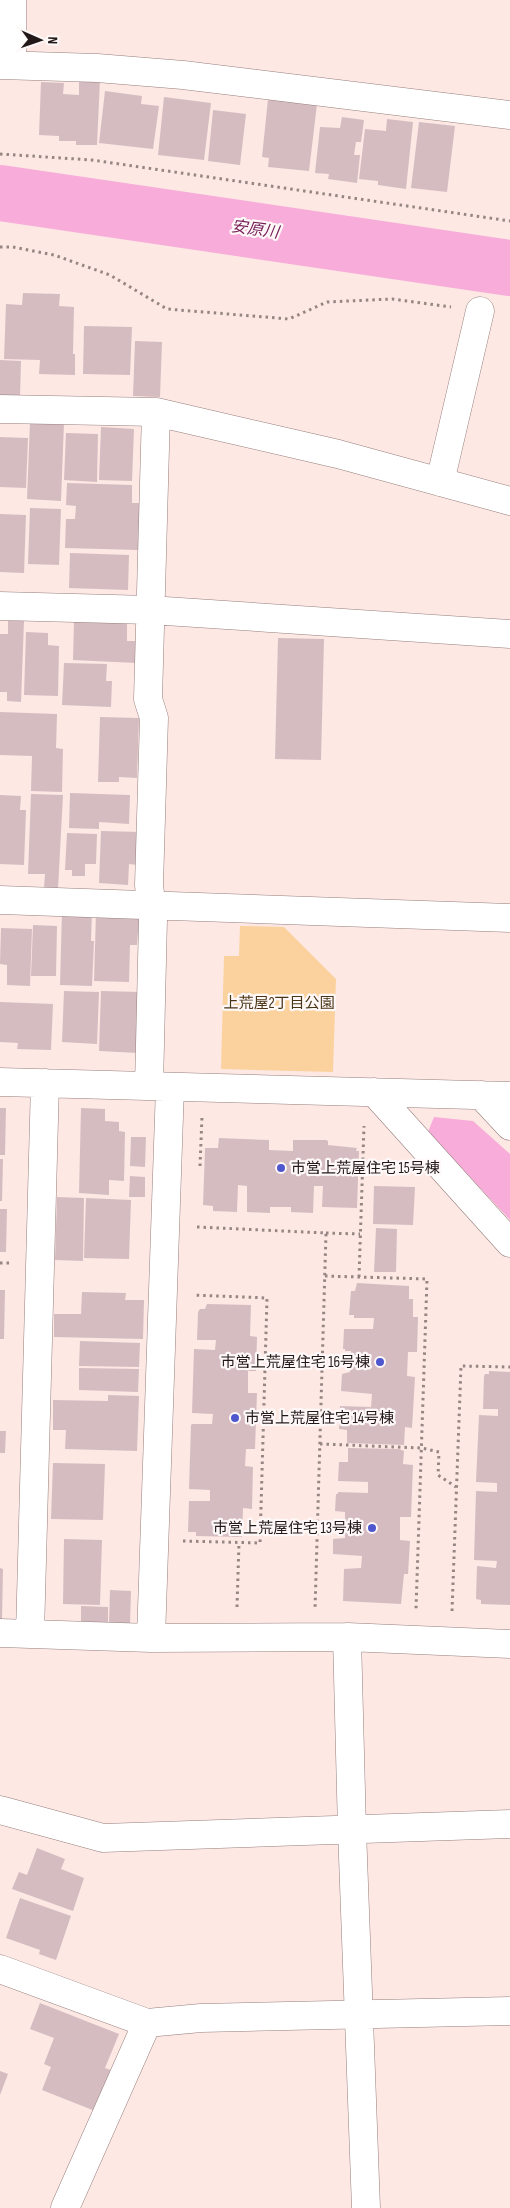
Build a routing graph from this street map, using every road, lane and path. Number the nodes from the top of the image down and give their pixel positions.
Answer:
1 (12, 0) edge
2 (6, 65) edge
3 (510, 115) edge
4 (0, 154) edge
5 (510, 221) edge
6 (0, 247) edge
7 (480, 311) joint
8 (0, 409) edge
9 (156, 412) junction
10 (440, 482) junction
11 (510, 501) edge
12 (0, 606) edge
13 (150, 610) junction
14 (510, 634) edge
15 (0, 900) edge
16 (152, 904) junction
17 (510, 918) edge
18 (0, 1082) edge
19 (45, 1083) junction
20 (159, 1086) junction
21 (374, 1092) junction
22 (481, 1095) junction
23 (510, 1096) edge
24 (202, 1114) dead end
25 (364, 1118) dead end
26 (510, 1126) edge
27 (200, 1171) dead end
28 (198, 1219) dead end
29 (326, 1233) junction
30 (360, 1234) junction
31 (510, 1243) edge
32 (325, 1276) junction
33 (359, 1277) junction
34 (186, 1295) dead end
35 (510, 1367) edge
36 (320, 1444) junction
37 (422, 1448) junction
38 (457, 1487) junction
39 (154, 1541) junction
40 (239, 1542) junction
41 (324, 1609) dead end
42 (407, 1610) dead end
43 (416, 1610) junction
44 (237, 1611) dead end
45 (425, 1611) dead end
46 (443, 1611) dead end
47 (452, 1611) junction
48 (462, 1611) dead end
49 (0, 1633) edge
50 (30, 1634) junction
51 (347, 1637) junction
52 (151, 1638) junction
53 (510, 1644) edge
54 (0, 1810) edge
55 (510, 1824) edge
56 (352, 1830) junction
57 (0, 1969) edge
58 (510, 2010) edge
59 (359, 2015) junction
60 (147, 2023) junction
61 (66, 2208) edge
62 (366, 2208) edge

1 - 2 street
2 - 3 street
4 - 5 path
6 - 7 path
7 - 10 street
8 - 9 street
9 - 10 street
9 - 13 street
10 - 11 street
12 - 13 street
13 - 14 street
13 - 16 street
15 - 16 street
16 - 17 street
16 - 20 street
18 - 19 street
19 - 20 street
19 - 50 street
20 - 21 street
20 - 39 street
21 - 22 street
21 - 31 street
22 - 23 street
22 - 26 street
24 - 27 path
25 - 30 path
28 - 29 path
29 - 30 path
29 - 32 path
30 - 33 path
32 - 33 path
32 - 36 path
33 - 37 path
34 - 40 path
35 - 38 path
36 - 37 path
36 - 41 path
37 - 38 path
37 - 43 path
38 - 47 path
39 - 40 path
39 - 52 street
40 - 44 path
42 - 43 path
43 - 45 path
46 - 47 path
47 - 48 path
49 - 50 street
50 - 52 street
51 - 52 street
51 - 53 street
51 - 56 street
54 - 56 street
55 - 56 street
56 - 59 street
57 - 60 street
58 - 59 street
59 - 60 street
59 - 62 street
60 - 61 street

